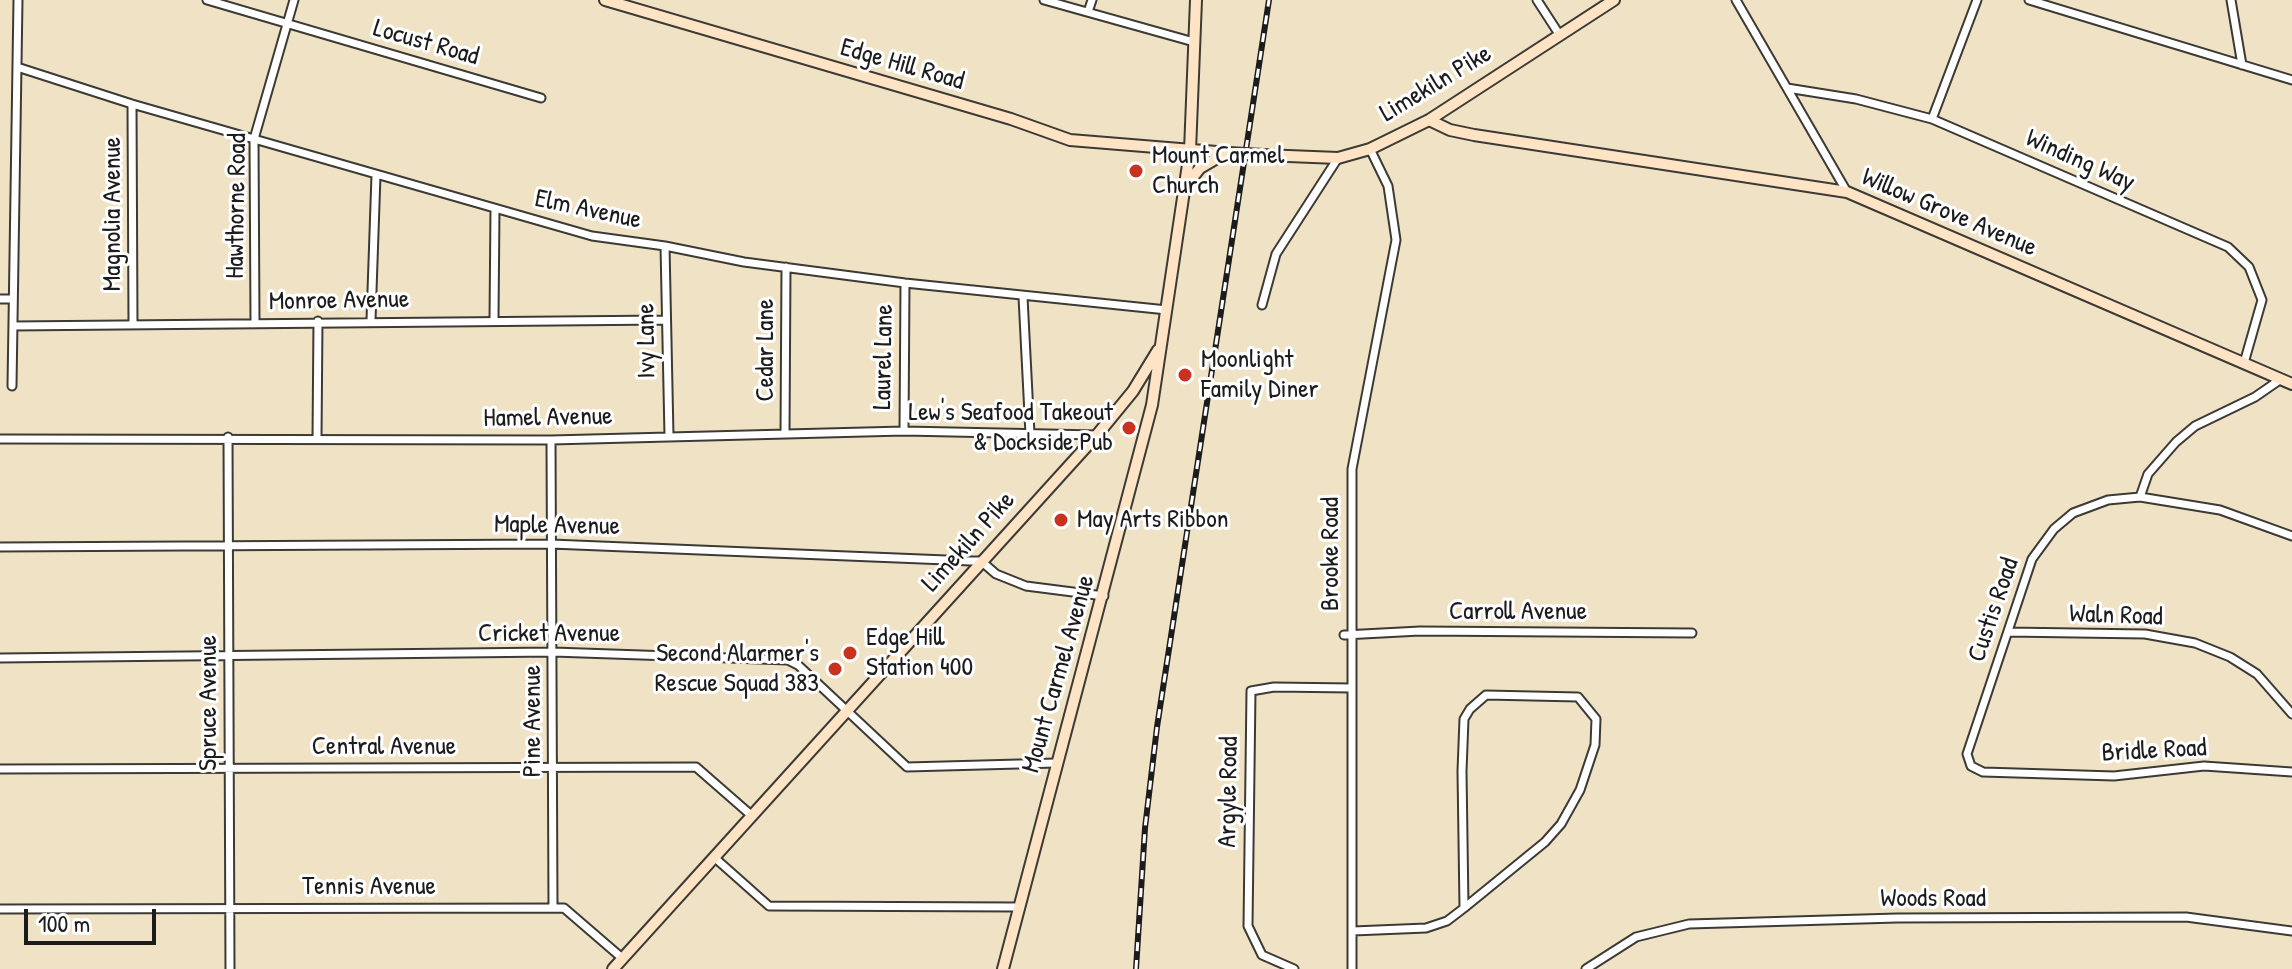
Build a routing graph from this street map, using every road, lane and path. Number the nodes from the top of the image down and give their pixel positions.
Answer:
1 (18, 0) edge
2 (207, 0) edge
3 (294, 0) edge
4 (605, 0) edge
5 (1044, 0) edge
6 (1092, 0) edge
7 (1196, 0) edge
8 (1537, 0) edge
9 (1614, 0) edge
10 (1736, 0) edge
11 (1977, 0) edge
12 (2029, 0) edge
13 (2231, 0) edge
14 (1088, 12) junction
15 (287, 23) junction
16 (1559, 34) junction
17 (1194, 42) junction
18 (2242, 65) junction
19 (17, 67) junction
20 (2292, 80) edge
21 (1787, 88) junction
22 (541, 98) dead end
23 (132, 104) junction
24 (1932, 119) junction
25 (1429, 120) junction
26 (254, 139) junction
27 (1370, 149) junction
28 (1190, 151) junction
29 (1227, 153) junction
30 (1338, 158) junction
31 (376, 175) junction
32 (1184, 188) junction
33 (1847, 192) junction
34 (495, 209) junction
35 (665, 246) junction
36 (786, 267) junction
37 (905, 283) junction
38 (1023, 297) junction
39 (0, 299) edge
40 (13, 299) junction
41 (1262, 305) dead end
42 (1167, 310) junction
43 (494, 319) junction
44 (371, 320) junction
45 (666, 320) junction
46 (318, 321) junction
47 (255, 322) junction
48 (133, 324) junction
49 (13, 326) junction
50 (1162, 343) junction
51 (2244, 363) junction
52 (2281, 379) junction
53 (2292, 384) edge
54 (12, 386) dead end
55 (904, 431) junction
56 (785, 434) junction
57 (1030, 434) junction
58 (1097, 435) junction
59 (669, 436) junction
60 (228, 437) junction
61 (0, 439) edge
62 (317, 439) junction
63 (551, 440) junction
64 (2140, 497) junction
65 (2292, 536) edge
66 (551, 544) junction
67 (0, 547) edge
68 (227, 548) junction
69 (981, 561) junction
70 (1104, 596) junction
71 (2008, 632) junction
72 (1692, 633) dead end
73 (1347, 635) junction
74 (553, 652) junction
75 (229, 657) junction
76 (0, 658) edge
77 (1352, 688) junction
78 (846, 711) junction
79 (2292, 714) edge
80 (1056, 763) junction
81 (1971, 766) joint
82 (552, 767) junction
83 (229, 768) junction
84 (0, 769) edge
85 (2292, 772) edge
86 (751, 815) junction
87 (715, 858) junction
88 (231, 907) junction
89 (553, 907) junction
90 (1017, 907) junction
91 (1464, 908) junction
92 (0, 909) edge
93 (1353, 931) junction
94 (2292, 931) edge
95 (622, 958) junction
96 (230, 969) edge
97 (613, 969) edge
98 (1003, 969) edge
99 (1294, 969) edge
100 (1352, 969) edge
101 (1586, 969) edge

1 - 19 street
2 - 15 street, Locust Road
3 - 15 street, Hawthorne Road
4 - 28 main road, Edge Hill Road
5 - 14 street
6 - 14 street
7 - 17 main road
8 - 16 street
9 - 16 main road, Limekiln Pike
10 - 21 street
11 - 24 street
12 - 18 street
13 - 18 street
14 - 17 street
15 - 22 street, Locust Road
15 - 26 street, Hawthorne Road
16 - 25 main road, Limekiln Pike
17 - 28 main road
18 - 20 street
19 - 23 street, Elm Avenue
19 - 40 street
21 - 24 street, Winding Way
21 - 33 street
23 - 26 street, Elm Avenue
23 - 48 street, Magnolia Avenue
24 - 51 street, Winding Way
25 - 27 main road, Limekiln Pike
25 - 33 main road, Willow Grove Avenue
26 - 31 street, Elm Avenue
26 - 47 street, Hawthorne Road
27 - 30 main road, Limekiln Pike
27 - 73 street, Brooke Road
28 - 29 main road, Limekiln Pike
28 - 32 main road, Limekiln Pike
29 - 30 main road, Limekiln Pike, bridge
29 - 32 main road
30 - 41 street
31 - 34 street, Elm Avenue
31 - 44 street
32 - 42 main road, Limekiln Pike
33 - 51 main road, Willow Grove Avenue
34 - 35 street, Elm Avenue
34 - 43 street
35 - 36 street, Elm Avenue
35 - 45 street, Ivy Lane
36 - 37 street, Elm Avenue
36 - 56 street, Cedar Lane
37 - 38 street, Elm Avenue
37 - 55 street, Laurel Lane
38 - 42 street, Elm Avenue
38 - 57 street
39 - 40 street
40 - 49 street
42 - 50 main road, Limekiln Pike
43 - 44 street, Monroe Avenue
43 - 45 street, Monroe Avenue
44 - 46 street, Monroe Avenue
45 - 59 street, Ivy Lane
46 - 47 street, Monroe Avenue
46 - 62 street
47 - 48 street, Monroe Avenue
48 - 49 street, Monroe Avenue
49 - 54 street
50 - 58 main road, Limekiln Pike
50 - 70 main road, Mount Carmel Avenue
51 - 52 main road, Willow Grove Avenue
52 - 53 main road, Willow Grove Avenue
52 - 64 street
55 - 56 street, Hamel Avenue
55 - 57 street, Hamel Avenue
56 - 59 street, Hamel Avenue
57 - 58 street, Hamel Avenue
58 - 69 main road, Limekiln Pike
59 - 63 street, Hamel Avenue
60 - 61 street, Hamel Avenue
60 - 62 street, Hamel Avenue
60 - 68 street, Spruce Avenue
62 - 63 street, Hamel Avenue
63 - 66 street, Pine Avenue
64 - 65 street, Custis Road
64 - 71 street, Custis Road
66 - 68 street, Maple Avenue
66 - 69 street, Maple Avenue
66 - 74 street, Pine Avenue
67 - 68 street, Maple Avenue
68 - 75 street, Spruce Avenue
69 - 70 street, Maple Avenue
69 - 78 main road, Limekiln Pike
70 - 80 main road, Mount Carmel Avenue
71 - 79 street, Waln Road
71 - 81 street, Custis Road
72 - 73 street, Carroll Avenue
73 - 77 street, Brooke Road
74 - 75 street, Cricket Avenue
74 - 78 street, Cricket Avenue
74 - 82 street, Pine Avenue
75 - 76 street, Cricket Avenue
75 - 83 street, Spruce Avenue
77 - 93 street, Brooke Road
77 - 99 street, Argyle Road
78 - 80 street, Cricket Avenue
78 - 86 main road, Limekiln Pike
80 - 90 main road, Mount Carmel Avenue
81 - 85 street, Bridle Road
82 - 83 street, Central Avenue
82 - 86 street, Central Avenue
82 - 89 street, Pine Avenue
83 - 84 street, Central Avenue
83 - 88 street, Spruce Avenue
86 - 87 main road, Limekiln Pike
87 - 90 street
87 - 95 main road, Limekiln Pike
88 - 89 street, Tennis Avenue
88 - 92 street, Tennis Avenue
88 - 96 street, Spruce Avenue
89 - 95 street
90 - 98 main road, Mount Carmel Avenue
91 - 91 street
91 - 93 street
93 - 100 street, Brooke Road
94 - 101 street, Woods Road
95 - 97 main road, Limekiln Pike

